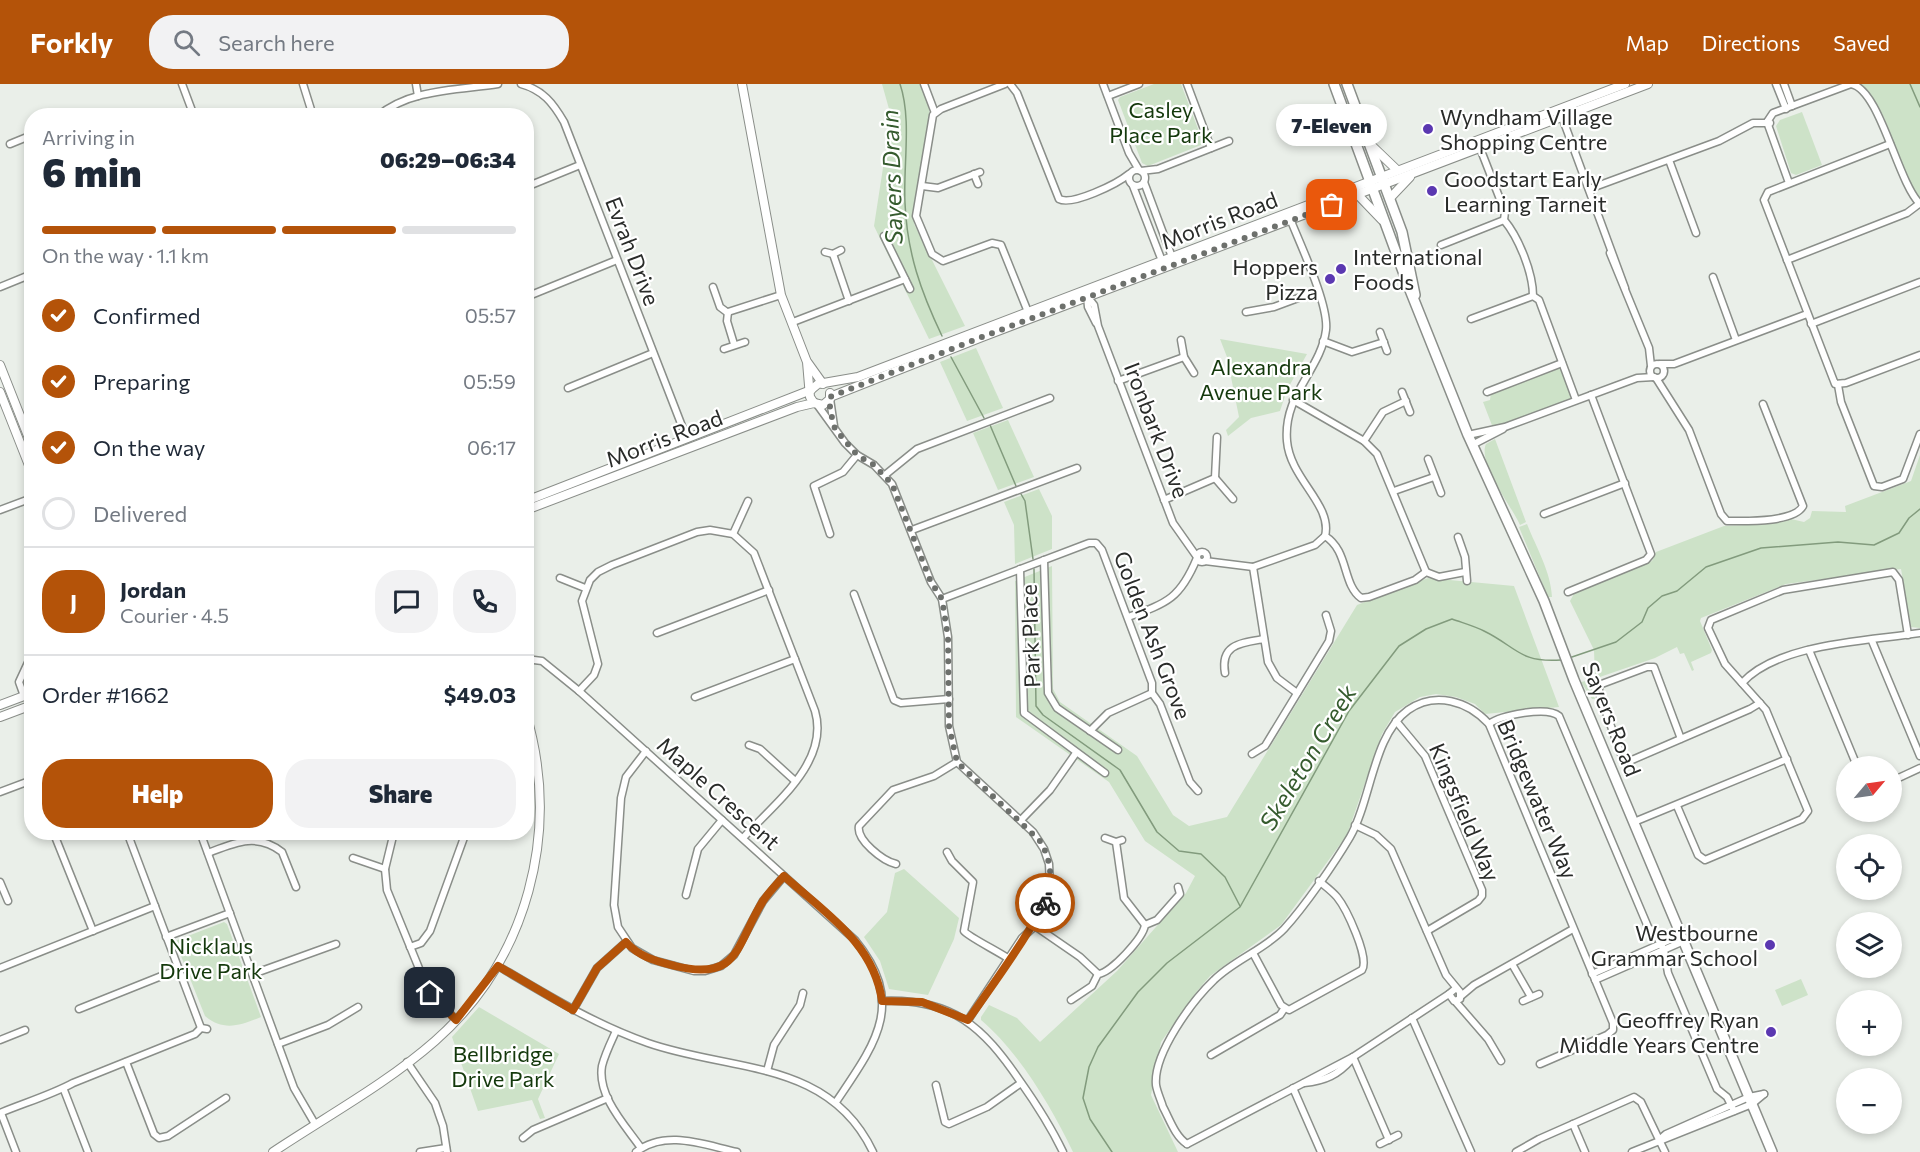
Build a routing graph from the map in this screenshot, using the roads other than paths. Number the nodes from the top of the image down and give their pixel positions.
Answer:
1 (182, 84) edge
2 (303, 84) edge
3 (416, 84) edge
4 (498, 84) edge
5 (521, 84) edge
6 (742, 84) edge
7 (924, 84) edge
8 (1005, 84) edge
9 (1010, 84) edge
10 (1103, 84) edge
11 (1139, 84) edge
12 (1187, 84) edge
13 (1334, 84) edge
14 (1347, 84) edge
15 (1648, 84) edge
16 (1776, 84) edge
17 (1784, 84) edge
18 (1621, 87) edge
19 (418, 96) junction
20 (1108, 96) junction
21 (191, 108) edge
22 (310, 108) edge
23 (389, 108) edge
24 (1789, 108) junction
25 (935, 113) junction
26 (1562, 117) junction
27 (1769, 122) junction
28 (24, 138) edge
29 (1476, 139) junction
30 (1229, 141) dead end
31 (1369, 141) junction
32 (10, 144) dead end
33 (1890, 144) junction
34 (1211, 148) junction
35 (1480, 148) junction
36 (1129, 153) junction
37 (1669, 160) junction
38 (580, 165) junction
39 (1158, 169) junction
40 (1396, 169) junction
41 (1140, 171) junction
42 (1129, 174) junction
43 (1413, 174) junction
44 (1144, 180) junction
45 (1384, 180) junction
46 (1789, 183) junction
47 (534, 184) edge
48 (978, 184) dead end
49 (1373, 184) junction
50 (1111, 185) junction
51 (1132, 185) junction
52 (922, 186) junction
53 (1589, 189) junction
54 (1358, 195) junction
55 (1391, 197) junction
56 (1920, 204) edge
57 (1289, 216) junction
58 (1504, 220) junction
59 (1390, 231) junction
60 (1696, 233) dead end
61 (884, 236) dead end
62 (1441, 245) dead end
63 (841, 250) dead end
64 (825, 252) dead end
65 (833, 254) junction
66 (617, 260) junction
67 (1786, 260) junction
68 (1168, 261) junction
69 (24, 277) edge
70 (1713, 277) dead end
71 (905, 279) junction
72 (1920, 282) edge
73 (0, 287) edge
74 (713, 287) dead end
75 (910, 289) dead end
76 (1317, 291) junction
77 (1086, 293) junction
78 (534, 294) edge
79 (781, 295) junction
80 (1533, 296) junction
81 (1414, 298) junction
82 (849, 301) junction
83 (1246, 312) dead end
84 (728, 313) junction
85 (1807, 314) junction
86 (1029, 315) junction
87 (1471, 319) dead end
88 (793, 322) junction
89 (1810, 324) junction
90 (1380, 332) dead end
91 (1180, 340) dead end
92 (1736, 340) junction
93 (1323, 341) junction
94 (745, 342) dead end
95 (1384, 342) junction
96 (734, 344) junction
97 (1649, 348) junction
98 (724, 349) dead end
99 (1388, 351) dead end
100 (653, 353) junction
101 (1920, 355) edge
102 (1184, 357) junction
103 (807, 362) junction
104 (1562, 363) junction
105 (1659, 364) junction
106 (1674, 364) junction
107 (0, 365) edge
108 (1650, 366) junction
109 (1194, 373) dead end
110 (1663, 374) junction
111 (1637, 378) junction
112 (1655, 378) junction
113 (1118, 381) junction
114 (824, 385) junction
115 (1838, 385) junction
116 (568, 388) dead end
117 (811, 389) junction
118 (1664, 389) junction
119 (0, 392) edge
120 (1402, 392) dead end
121 (1487, 392) dead end
122 (1591, 395) junction
123 (830, 398) junction
124 (1050, 398) dead end
125 (1293, 400) junction
126 (1576, 400) junction
127 (1406, 401) junction
128 (815, 403) junction
129 (1764, 404) dead end
130 (1410, 412) dead end
131 (24, 426) edge
132 (1505, 427) junction
133 (835, 429) junction
134 (1920, 434) edge
135 (1217, 437) dead end
136 (1470, 440) junction
137 (1364, 441) junction
138 (689, 444) junction
139 (24, 453) edge
140 (857, 455) junction
141 (1428, 459) dead end
142 (1077, 468) dead end
143 (885, 475) junction
144 (1434, 477) junction
145 (1215, 478) junction
146 (1625, 483) junction
147 (1394, 491) junction
148 (1441, 493) dead end
149 (534, 498) edge
150 (1233, 499) dead end
151 (1164, 500) junction
152 (24, 501) edge
153 (748, 501) dead end
154 (534, 507) edge
155 (0, 510) edge
156 (1544, 514) dead end
157 (912, 530) junction
158 (733, 534) junction
159 (830, 534) dead end
160 (1325, 536) junction
161 (1458, 537) dead end
162 (1198, 556) junction
163 (1044, 560) junction
164 (1205, 560) junction
165 (1253, 567) junction
166 (1020, 569) junction
167 (1191, 572) junction
168 (1426, 572) junction
169 (1465, 572) junction
170 (560, 578) dead end
171 (1467, 581) dead end
172 (585, 588) junction
173 (770, 590) junction
174 (1568, 592) dead end
175 (854, 594) dead end
176 (942, 599) junction
177 (1326, 615) dead end
178 (1128, 617) junction
179 (657, 633) dead end
180 (1920, 633) edge
181 (1908, 635) junction
182 (1264, 639) junction
183 (1872, 641) junction
184 (1809, 651) junction
185 (795, 659) junction
186 (534, 660) edge
187 (24, 673) edge
188 (1225, 673) dead end
189 (1742, 683) junction
190 (24, 688) edge
191 (579, 691) junction
192 (1152, 693) junction
193 (1297, 693) junction
194 (24, 696) edge
195 (695, 697) dead end
196 (949, 699) junction
197 (1760, 703) junction
198 (0, 705) edge
199 (24, 708) edge
200 (0, 717) edge
201 (1396, 721) junction
202 (1489, 724) junction
203 (1090, 731) junction
204 (1681, 738) junction
205 (749, 745) dead end
206 (1118, 750) dead end
207 (646, 752) junction
208 (1076, 753) junction
209 (1252, 754) dead end
210 (1853, 756) edge
211 (1920, 756) edge
212 (534, 757) edge
213 (1787, 759) junction
214 (957, 762) junction
215 (1920, 768) edge
216 (1105, 773) dead end
217 (1902, 776) edge
218 (794, 780) junction
219 (24, 783) edge
220 (1198, 791) dead end
221 (0, 792) edge
222 (1677, 806) junction
223 (1653, 816) junction
224 (722, 820) junction
225 (1021, 820) junction
226 (1634, 822) junction
227 (1355, 825) junction
228 (1639, 835) junction
229 (743, 838) junction
230 (1105, 838) dead end
231 (56, 840) edge
232 (130, 840) edge
233 (203, 840) edge
234 (392, 840) edge
235 (463, 840) edge
236 (947, 852) dead end
237 (208, 853) junction
238 (352, 858) dead end
239 (896, 864) dead end
240 (385, 869) junction
241 (784, 876) junction
242 (1319, 881) junction
243 (0, 882) edge
244 (296, 886) dead end
245 (1178, 887) dead end
246 (686, 895) dead end
247 (8, 901) dead end
248 (155, 906) junction
249 (230, 913) junction
250 (1146, 925) junction
251 (1035, 926) junction
252 (1573, 929) junction
253 (93, 931) junction
254 (1427, 931) junction
255 (166, 937) junction
256 (1682, 938) junction
257 (626, 942) junction
258 (336, 944) dead end
259 (410, 947) junction
260 (1662, 947) junction
261 (1253, 953) junction
262 (1009, 959) junction
263 (1512, 964) junction
264 (498, 966) junction
265 (0, 968) edge
266 (179, 969) junction
267 (253, 974) junction
268 (1098, 974) junction
269 (1593, 976) junction
270 (803, 993) dead end
271 (1539, 994) dead end
272 (1455, 995) junction
273 (1531, 997) junction
274 (1071, 1000) dead end
275 (882, 1001) junction
276 (1523, 1002) dead end
277 (358, 1007) dead end
278 (79, 1009) dead end
279 (1284, 1009) junction
280 (573, 1010) junction
281 (1412, 1018) junction
282 (456, 1020) junction
283 (968, 1020) junction
284 (25, 1030) dead end
285 (616, 1031) junction
286 (0, 1040) edge
287 (278, 1044) junction
288 (1212, 1055) dead end
289 (1353, 1057) junction
290 (1501, 1061) dead end
291 (126, 1062) junction
292 (407, 1062) junction
293 (1540, 1064) dead end
294 (767, 1071) junction
295 (1022, 1083) junction
296 (936, 1085) dead end
297 (1293, 1088) junction
298 (64, 1090) junction
299 (1764, 1094) dead end
300 (226, 1098) dead end
301 (608, 1098) junction
302 (1751, 1100) junction
303 (836, 1102) junction
304 (1732, 1108) junction
305 (0, 1113) edge
306 (315, 1124) junction
307 (1573, 1124) junction
308 (1398, 1135) dead end
309 (523, 1137) dead end
310 (1389, 1140) junction
311 (1658, 1141) junction
312 (1187, 1144) junction
313 (1380, 1144) dead end
314 (447, 1150) edge
315 (639, 1150) edge
316 (715, 1150) edge
317 (16, 1152) edge
318 (88, 1152) edge
319 (273, 1152) edge
320 (420, 1152) edge
321 (737, 1152) edge
322 (873, 1152) edge
323 (1063, 1152) edge
324 (1187, 1152) edge
325 (1321, 1152) edge
326 (1471, 1152) edge
327 (1516, 1152) edge
328 (1585, 1152) edge
329 (1632, 1152) edge
330 (1665, 1152) edge
331 (1772, 1152) edge

1 - 21 street
2 - 22 street
3 - 19 street
4 - 19 street
5 - 38 street, Evrah Drive
6 - 79 street
7 - 25 street
8 - 25 street
9 - 50 street
10 - 20 street
11 - 20 street
12 - 34 street
13 - 49 main road, Sayers Road
14 - 31 main road, Sayers Road
15 - 18 street, Morris Road
16 - 24 street
17 - 24 street
18 - 26 street, Morris Road
18 - 29 street, Morris Road
19 - 23 street
20 - 36 street
24 - 27 street
24 - 33 street
25 - 52 street
26 - 35 street, Morris Road
26 - 53 street
27 - 37 street
27 - 46 street
28 - 32 street
29 - 35 street
29 - 40 street, Morris Road
30 - 34 street
31 - 40 street
31 - 45 main road, Sayers Road
33 - 46 street
33 - 56 street
34 - 39 street
35 - 43 street, Morris Road
35 - 58 street
36 - 41 street
36 - 42 street
37 - 53 street
37 - 60 street
38 - 47 street
38 - 66 street, Evrah Drive
39 - 41 street
39 - 44 street
40 - 45 street, Morris Road
41 - 42 street
41 - 44 street
42 - 50 street
42 - 51 street
43 - 45 street, Morris Road
43 - 55 street
44 - 51 street
44 - 68 street
45 - 49 street, Morris Road
45 - 55 main road, Sayers Road
46 - 67 street
48 - 52 street
49 - 54 street, Morris Road
49 - 57 street, Morris Road
49 - 59 main road, Sayers Road
50 - 51 street
51 - 68 street
52 - 86 street
53 - 97 street
54 - 57 street, Morris Road
54 - 59 street
55 - 81 main road, Sayers Road
56 - 67 street
57 - 68 street, Morris Road
57 - 76 street
58 - 62 street
58 - 80 street
59 - 81 main road, Sayers Road
61 - 71 street
63 - 65 street
64 - 65 street
65 - 82 street
66 - 78 street
66 - 100 street, Evrah Drive
67 - 85 street
68 - 77 street, Morris Road
69 - 73 street
70 - 92 street
71 - 75 street
71 - 82 street
72 - 89 street
74 - 84 street
76 - 83 street
76 - 93 street
77 - 86 street, Morris Road
77 - 113 street, Ironbark Drive
79 - 84 street
79 - 88 street
80 - 87 street
80 - 104 street
81 - 136 main road, Sayers Road
82 - 88 street
84 - 96 street
85 - 89 street
85 - 92 street
86 - 114 street, Morris Road
86 - 123 street, Morris Road
88 - 103 street
89 - 115 street
90 - 95 street
91 - 102 street
92 - 106 street
93 - 95 street
93 - 125 street
94 - 96 street
95 - 99 street
96 - 98 street
97 - 105 street
97 - 108 street
100 - 116 street
100 - 138 street, Evrah Drive
101 - 115 street
102 - 109 street
102 - 113 street
103 - 114 street
103 - 117 street
104 - 121 street
104 - 126 street
105 - 106 street
105 - 108 street
105 - 110 street
106 - 110 street
107 - 131 street
108 - 111 street
108 - 112 street
110 - 112 street
110 - 118 street
111 - 112 street
111 - 122 street
112 - 118 street
113 - 151 street, Ironbark Drive
114 - 117 street
114 - 123 street
115 - 134 street
117 - 128 street
117 - 138 street, Morris Road
118 - 129 street
119 - 139 street
120 - 127 street
122 - 126 street
122 - 146 street
123 - 128 street
123 - 133 street
124 - 143 street
125 - 137 street
125 - 160 street
126 - 132 street
127 - 130 street
127 - 137 street
128 - 133 street
128 - 138 street, Morris Road
132 - 136 street
132 - 136 street
133 - 140 street
135 - 145 street
136 - 226 main road, Sayers Road
137 - 147 street
138 - 149 street, Morris Road
138 - 154 street, Morris Road
140 - 143 street
140 - 159 street
141 - 144 street
142 - 157 street
143 - 157 street
144 - 147 street
144 - 148 street
145 - 150 street
145 - 151 street
146 - 156 street
146 - 174 street
147 - 168 street
151 - 162 street, Ironbark Drive
152 - 155 street
153 - 158 street
157 - 176 street
158 - 172 street
158 - 173 street
160 - 165 street
160 - 168 street
161 - 169 street
162 - 164 street
162 - 167 street
163 - 166 street, Golden Ash Grove
163 - 178 street, Golden Ash Grove
163 - 203 street, Park Place
164 - 165 street
164 - 167 street
165 - 182 street
166 - 176 street, Golden Ash Grove
166 - 208 street
167 - 178 street
168 - 169 street
169 - 171 street
170 - 172 street
172 - 191 street
173 - 179 street
173 - 185 street
175 - 196 street
176 - 196 street
177 - 193 street
178 - 192 street, Golden Ash Grove
180 - 181 street
181 - 183 street
181 - 189 street
182 - 188 street
182 - 193 street
183 - 184 street
183 - 211 street
184 - 189 street
184 - 210 street
185 - 195 street
185 - 218 street
186 - 191 street, Maple Crescent
187 - 190 street
189 - 197 street
191 - 207 street, Maple Crescent
192 - 203 street
192 - 220 street, Golden Ash Grove
193 - 209 street
194 - 198 street
196 - 214 street
197 - 204 street
197 - 213 street
199 - 200 street
201 - 202 street, Bridgewater Way
201 - 227 street, Bridgewater Way
201 - 254 street, Kingsfield Way
202 - 252 street, Bridgewater Way
202 - 260 street
203 - 206 street, Park Place
204 - 204 street
205 - 218 street
207 - 224 street, Maple Crescent
207 - 257 street
208 - 216 street
208 - 225 street
212 - 264 street
213 - 222 street
213 - 222 street
214 - 225 street
214 - 239 street
215 - 217 street
218 - 229 street
219 - 221 street
222 - 223 street
223 - 226 street
223 - 228 street
224 - 229 street, Maple Crescent
224 - 246 street
225 - 251 street
226 - 228 main road, Sayers Road
227 - 242 street, Bridgewater Way
227 - 254 street
228 - 256 main road, Sayers Road
229 - 241 street, Maple Crescent
230 - 250 street
231 - 253 street
232 - 248 street
233 - 237 street
234 - 240 street
235 - 259 street
236 - 262 street
237 - 244 street
237 - 249 street
238 - 240 street
240 - 259 street
241 - 257 street
241 - 275 street, Maple Crescent
242 - 261 street, Bridgewater Way
242 - 279 street
243 - 247 street
245 - 250 street
248 - 253 street
248 - 255 street
249 - 255 street
249 - 267 street
250 - 268 street
251 - 262 street
251 - 268 street
252 - 263 street
252 - 269 street, Bridgewater Way
253 - 265 street
254 - 272 street
255 - 266 street
256 - 260 street
256 - 302 main road, Sayers Road
257 - 280 street
258 - 267 street
259 - 282 street
260 - 269 street
260 - 304 street
261 - 279 street
261 - 312 street, Bridgewater Way
262 - 283 street
263 - 272 street
263 - 273 street
264 - 280 street
264 - 282 street
266 - 278 street
266 - 291 street
267 - 287 street
268 - 274 street
269 - 293 street, Bridgewater Way
270 - 294 street
271 - 273 street
272 - 281 street
272 - 290 street
273 - 276 street
275 - 283 street
275 - 303 street, Maple Crescent
277 - 287 street
279 - 288 street
280 - 285 street
281 - 289 street
281 - 326 street
282 - 292 street
283 - 295 street
284 - 286 street
285 - 294 street
285 - 301 street
287 - 306 street
289 - 297 street
289 - 310 street
291 - 298 street
291 - 300 street
292 - 306 street
292 - 314 street
294 - 303 street
295 - 296 street
295 - 323 street
297 - 312 street
297 - 325 street
298 - 305 street
298 - 318 street
299 - 302 street
301 - 309 street
301 - 315 street
302 - 304 street
302 - 331 main road, Sayers Road
303 - 322 street
304 - 311 street
305 - 317 street
306 - 319 street
307 - 311 street
307 - 327 street
307 - 328 street
308 - 310 street
310 - 313 street
311 - 329 street
311 - 330 street
312 - 324 street
314 - 320 street
315 - 316 street
316 - 321 street

